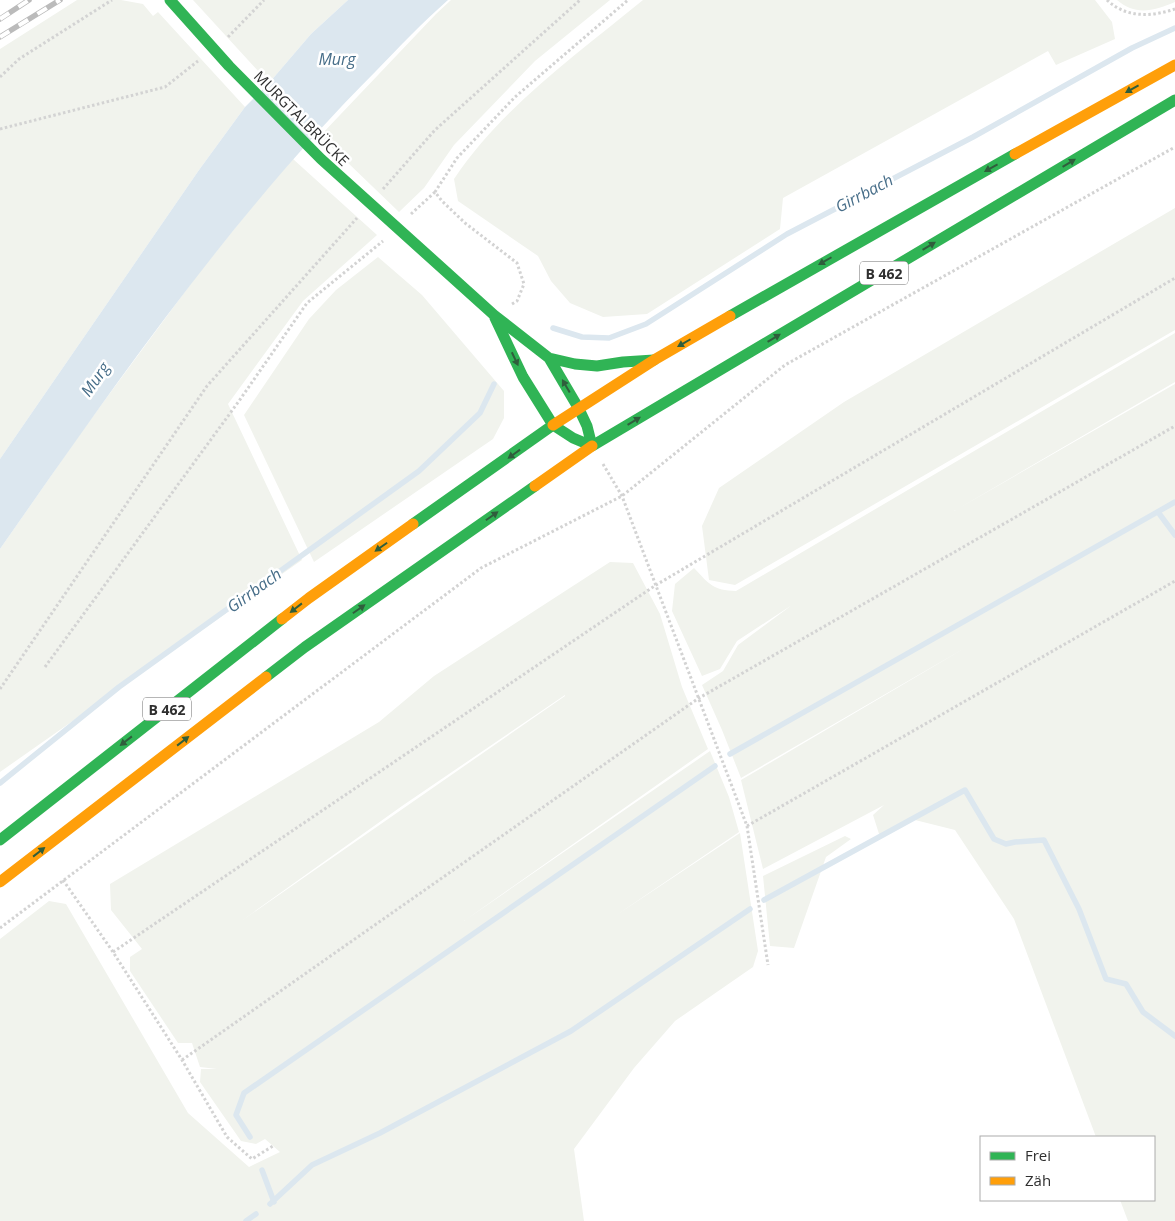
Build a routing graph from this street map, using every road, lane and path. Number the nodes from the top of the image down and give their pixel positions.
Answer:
1 (112, 0) edge
2 (170, 0) edge
3 (264, 0) edge
4 (580, 0) edge
5 (628, 0) edge
6 (1107, 0) edge
7 (1175, 9) edge
8 (222, 42) dead end
9 (200, 59) dead end
10 (1175, 65) edge
11 (0, 77) edge
12 (1175, 100) edge
13 (0, 129) edge
14 (1175, 147) edge
15 (435, 192) junction
16 (377, 196) dead end
17 (357, 218) dead end
18 (407, 218) dead end
19 (386, 238) dead end
20 (1175, 278) edge
21 (494, 315) junction
22 (550, 358) junction
23 (654, 360) junction
24 (579, 409) junction
25 (554, 425) junction
26 (1175, 426) edge
27 (592, 446) junction
28 (622, 496) junction
29 (1175, 581) edge
30 (656, 585) junction
31 (45, 667) dead end
32 (0, 689) edge
33 (699, 698) junction
34 (747, 826) junction
35 (0, 840) edge
36 (63, 880) junction
37 (0, 882) edge
38 (0, 928) edge
39 (113, 952) junction
40 (768, 965) dead end
41 (182, 1060) junction
42 (273, 1146) dead end

1 - 11 path
2 - 21 main road, MURGTALBRÜCKE
3 - 8 path
4 - 16 path
5 - 15 path
6 - 7 path
9 - 13 path
10 -> 23 main road, B 462
27 -> 12 main road, B 462
14 - 28 path
15 - 18 path
15 - 21 path
17 - 32 path
19 - 31 path
20 - 30 path
21 - 22 main road, MURGTALBRÜCKE
21 -> 25 main road
22 - 23 main road
24 -> 22 main road
23 - 24 main road, B 462
24 - 25 main road, B 462
24 - 27 main road
25 - 27 main road
25 -> 35 main road, B 462
26 - 33 path
27 - 28 path
37 -> 27 main road, B 462
28 - 30 path
28 - 36 path
29 - 34 path
30 - 33 path
30 - 39 path
33 - 34 path
33 - 41 path
34 - 40 path
36 - 38 path
36 - 39 path
39 - 41 path
41 - 42 path

